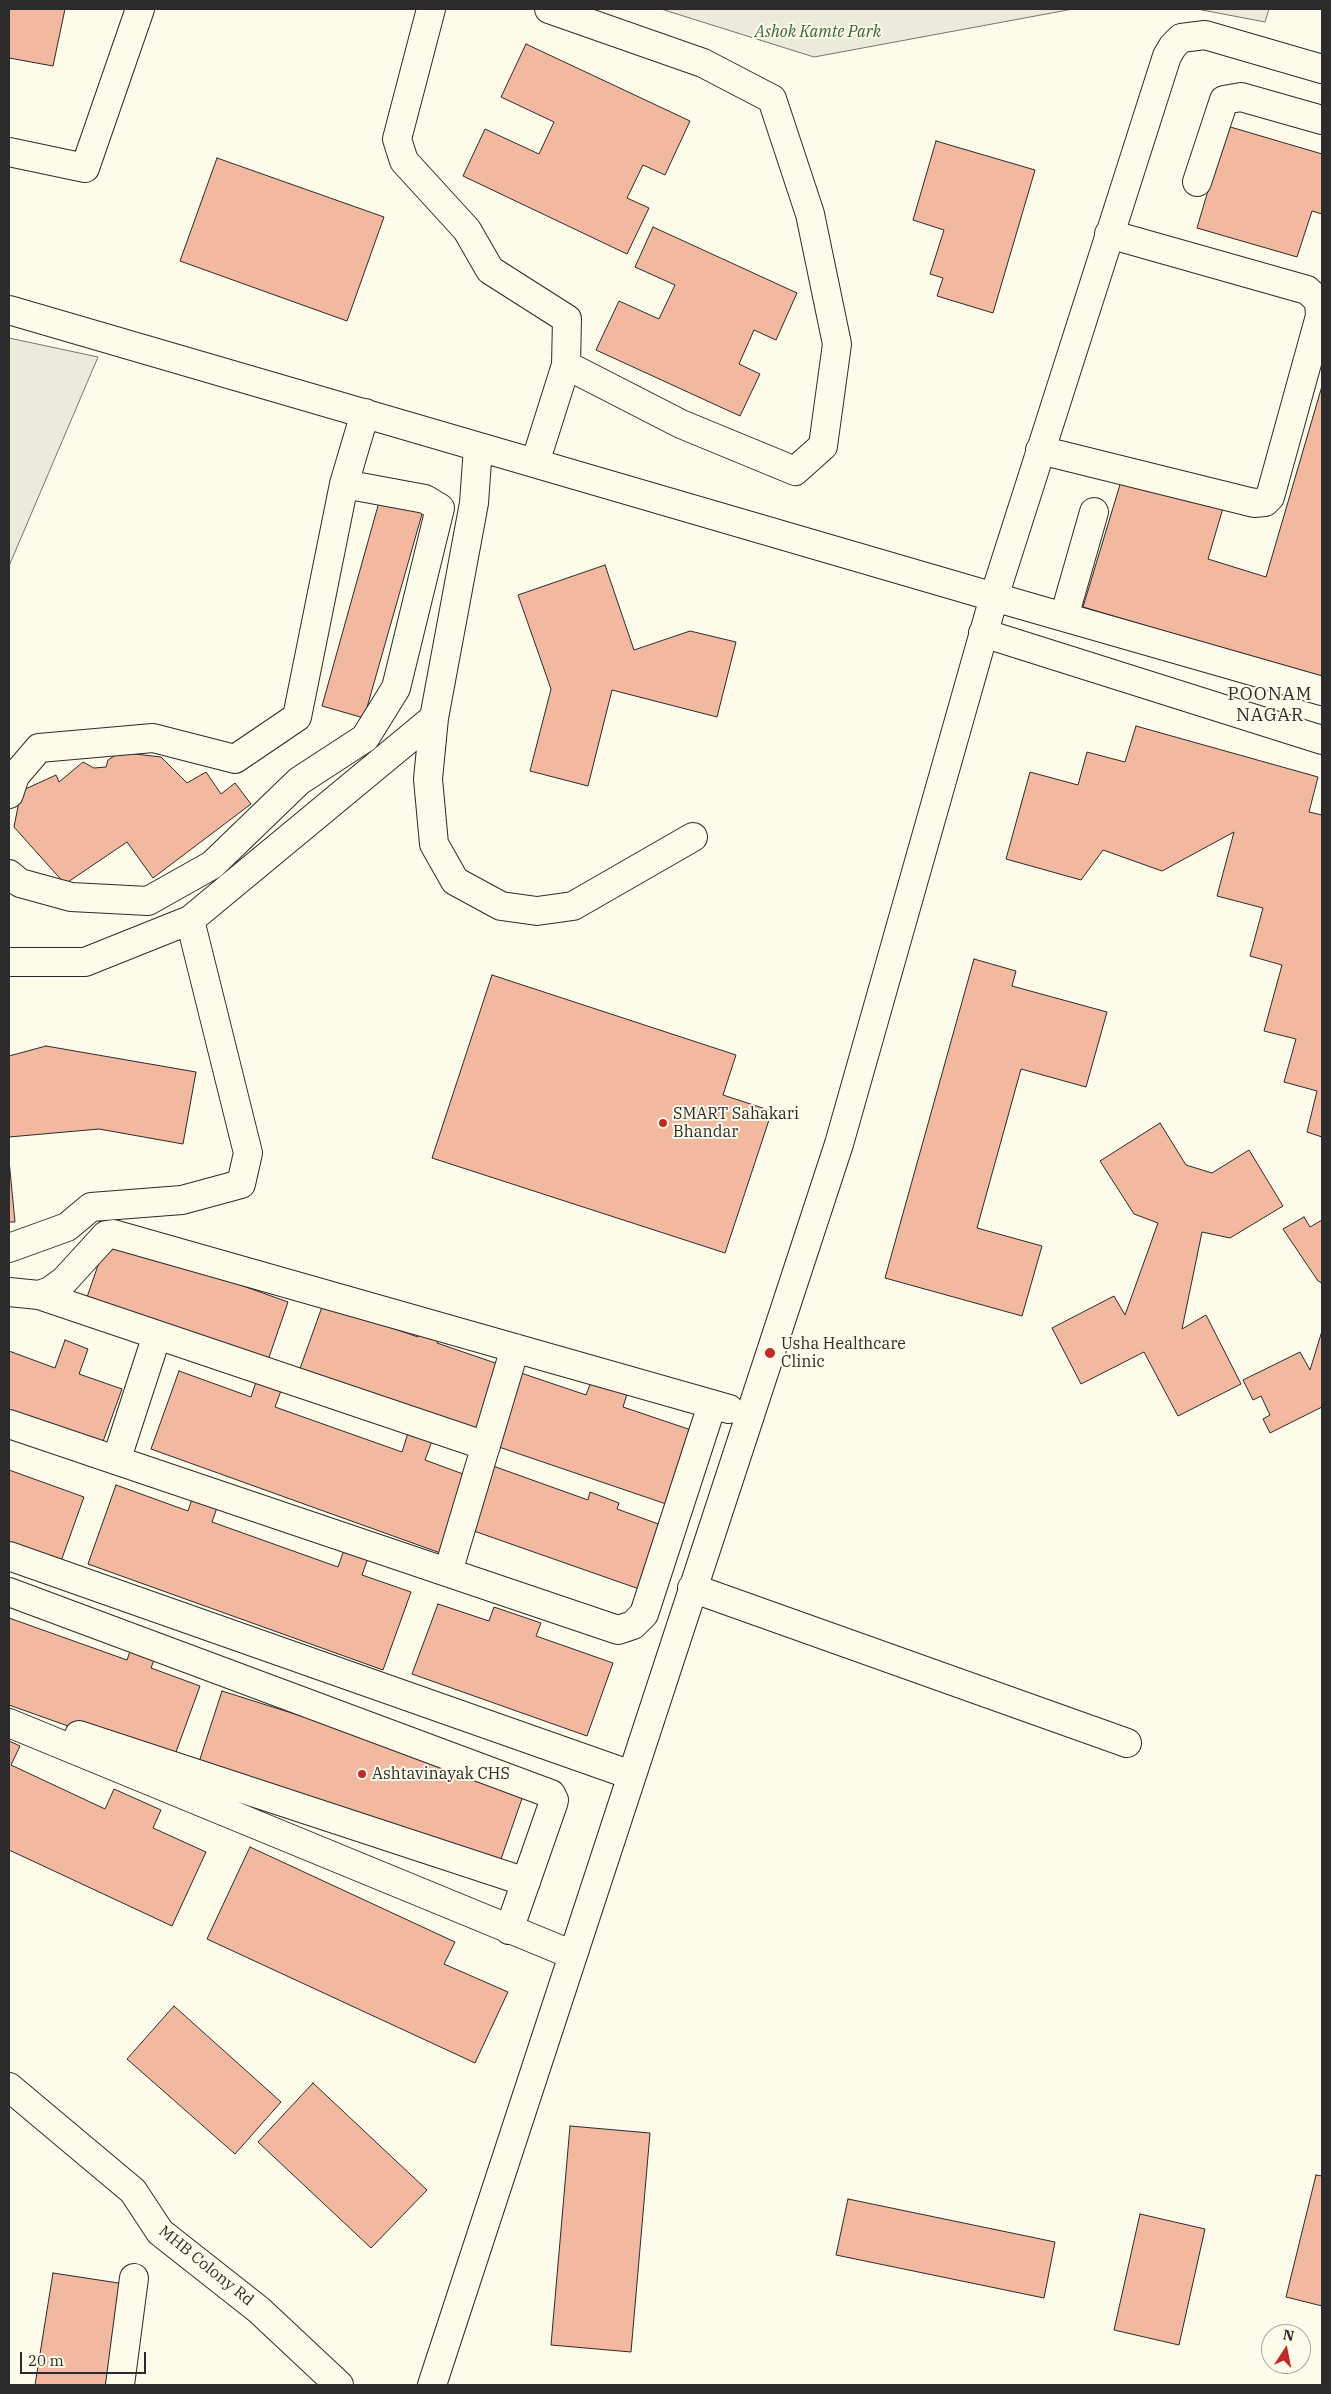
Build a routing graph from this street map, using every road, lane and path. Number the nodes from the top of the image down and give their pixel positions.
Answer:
1 (140, 9) edge
2 (430, 9) edge
3 (549, 9) edge
4 (1322, 69) edge
5 (1322, 120) edge
6 (9, 152) edge
7 (1198, 182) dead end
8 (1109, 234) junction
9 (9, 310) edge
10 (566, 365) junction
11 (365, 413) junction
12 (478, 447) junction
13 (1040, 450) junction
14 (535, 464) junction
15 (344, 484) junction
16 (1094, 512) dead end
17 (994, 597) junction
18 (1064, 617) junction
19 (983, 633) junction
20 (1322, 691) edge
21 (434, 718) junction
22 (1322, 740) edge
23 (9, 794) edge
24 (693, 837) dead end
25 (9, 874) edge
26 (190, 920) junction
27 (9, 962) edge
28 (9, 1248) edge
29 (9, 1292) edge
30 (39, 1295) junction
31 (157, 1335) junction
32 (516, 1348) junction
33 (712, 1404) junction
34 (750, 1415) junction
35 (9, 1424) edge
36 (486, 1446) junction
37 (117, 1458) junction
38 (9, 1556) edge
39 (448, 1572) junction
40 (692, 1588) junction
41 (9, 1592) edge
42 (9, 1711) edge
43 (9, 1724) edge
44 (1127, 1743) dead end
45 (631, 1775) junction
46 (526, 1882) junction
47 (509, 1930) junction
48 (573, 1955) junction
49 (9, 2087) edge
50 (134, 2278) dead end
51 (120, 2385) edge
52 (339, 2385) edge
53 (432, 2385) edge

1 - 6 street
2 - 10 street
3 - 10 street
4 - 8 street
5 - 7 street
8 - 13 street
8 - 13 street
9 - 11 street
10 - 14 street
11 - 12 street
11 - 15 street
12 - 14 street
12 - 21 street
13 - 17 street
14 - 17 street
15 - 23 street
15 - 25 street
16 - 18 street
17 - 18 street
17 - 19 street
18 - 20 street
19 - 22 street
19 - 34 street
21 - 24 street
21 - 26 street
26 - 27 street
26 - 28 street
29 - 30 street
30 - 31 street
30 - 32 street
31 - 36 street
31 - 37 street
32 - 33 street
32 - 36 street
33 - 34 street
33 - 39 street
34 - 40 street
35 - 37 street
36 - 39 street
37 - 39 street
38 - 45 street
40 - 44 street
40 - 45 street
41 - 46 street
42 - 46 street
43 - 47 street
45 - 48 street
46 - 47 street
47 - 48 street
48 - 53 street
49 - 52 street, MHB Colony Rd
50 - 51 street

